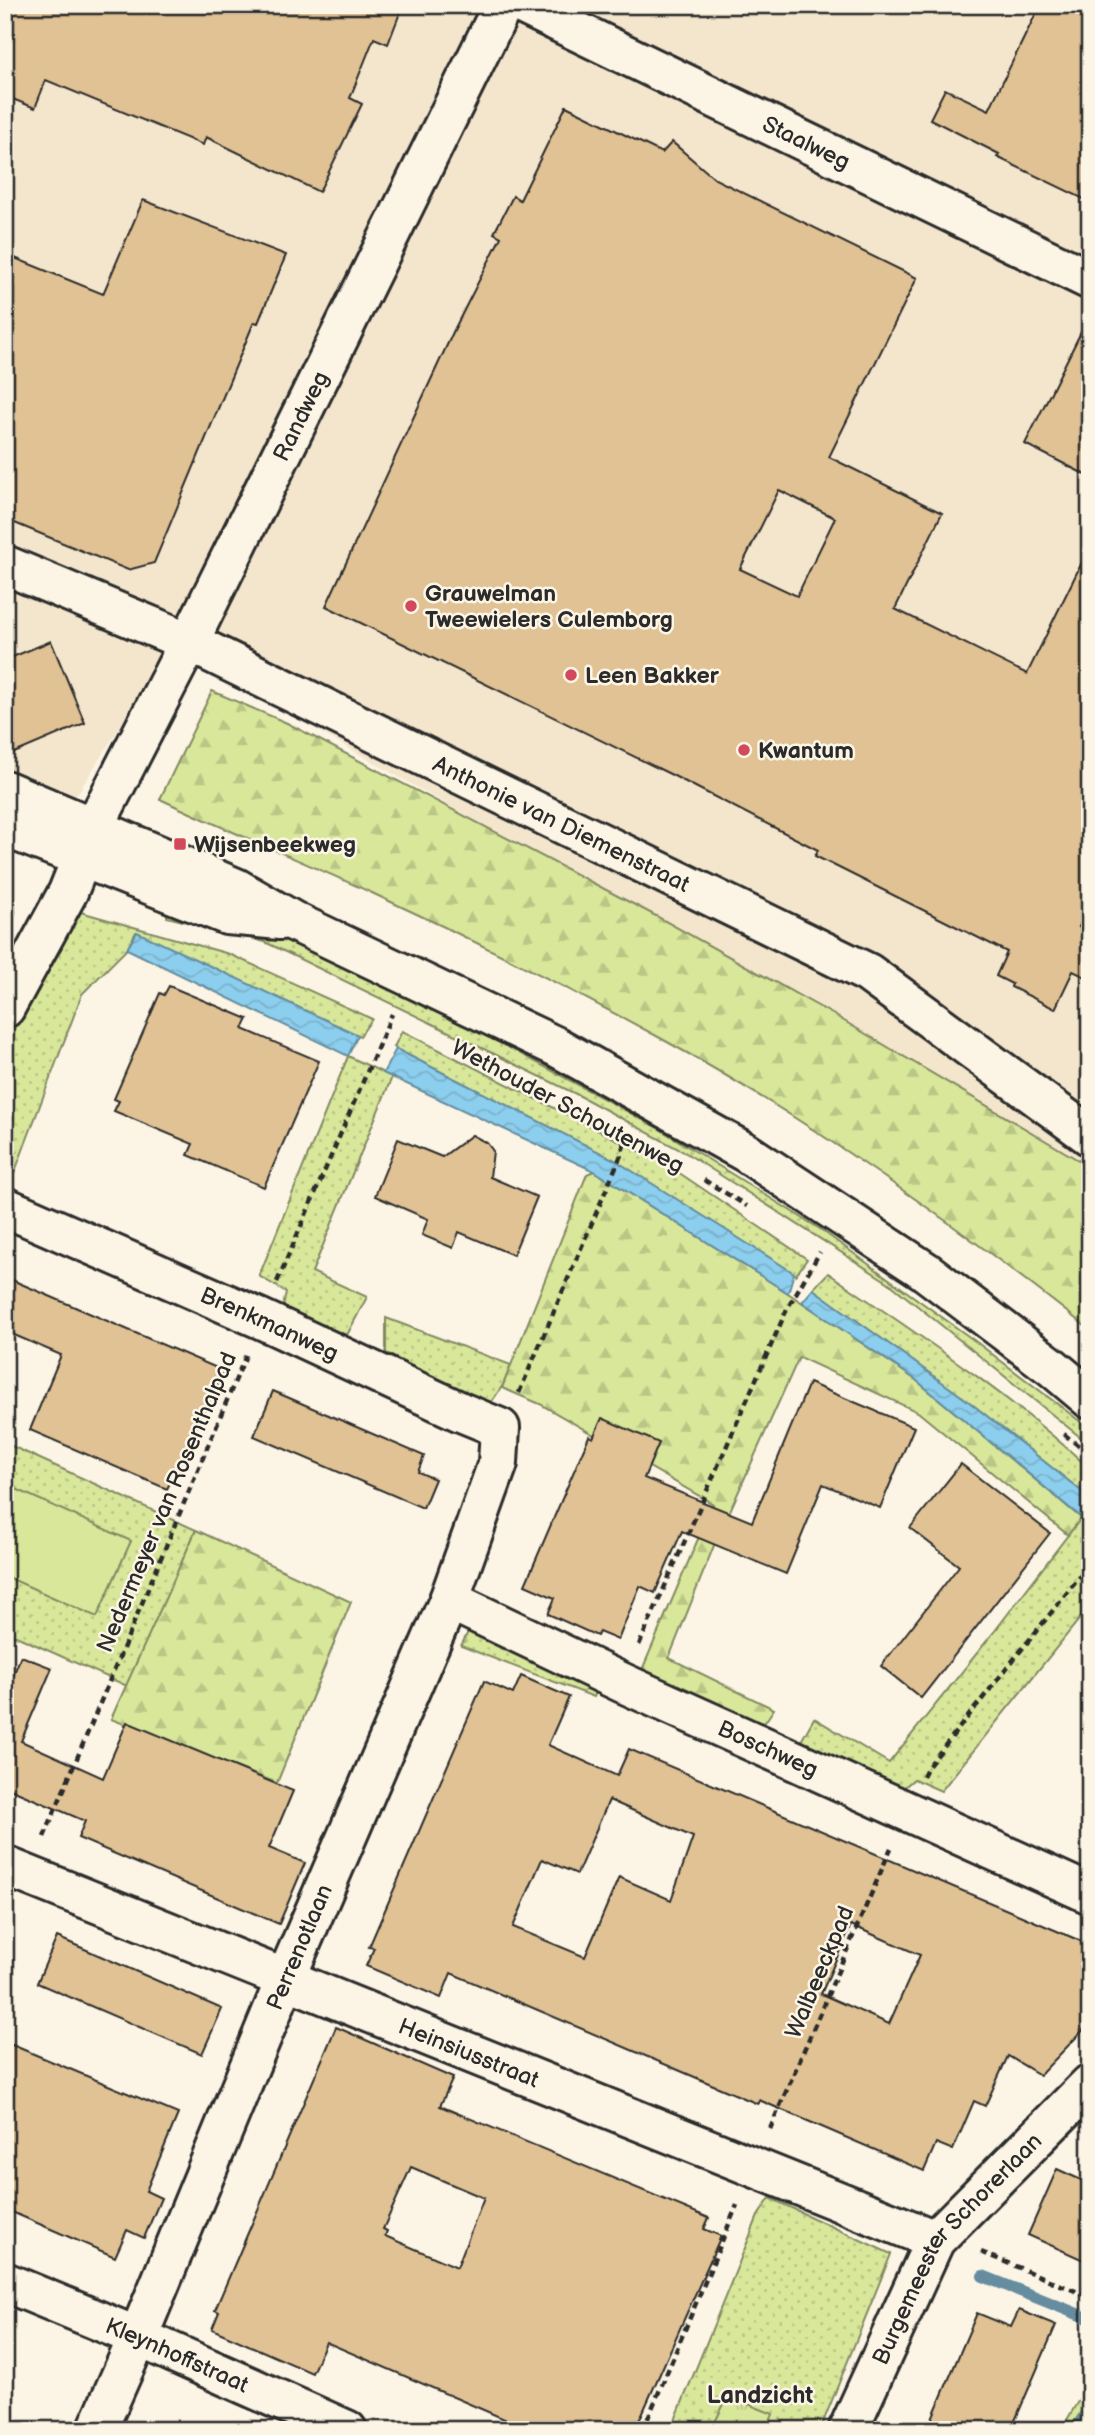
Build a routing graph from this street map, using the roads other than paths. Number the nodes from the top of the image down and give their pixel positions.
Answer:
1 (503, 5) edge
2 (523, 5) edge
3 (1090, 280) edge
4 (5, 565) edge
5 (189, 642) junction
6 (5, 790) edge
7 (5, 827) edge
8 (87, 843) junction
9 (5, 1008) edge
10 (1090, 1136) edge
11 (5, 1207) edge
12 (1090, 1399) edge
13 (499, 1445) joint
14 (449, 1600) junction
15 (17, 1871) edge
16 (1090, 1894) edge
17 (286, 1978) junction
18 (1090, 2084) edge
19 (935, 2239) junction
20 (5, 2282) edge
21 (138, 2337) junction
22 (97, 2430) edge
23 (347, 2430) edge
24 (848, 2430) edge

1 - 5 street, Randweg
2 - 3 street, Staalweg
4 - 5 street, Anthonie van Diemenstraat
5 - 8 street, Randweg
5 - 10 street, Anthonie van Diemenstraat
6 - 8 street, Wethouder Schoutenweg
7 - 8 street, Wethouder Schoutenweg
8 - 9 street
8 - 12 street, Wethouder Schoutenweg
11 - 13 street, Brenkmanweg
13 - 14 street, Perrenotlaan
14 - 16 street, Boschweg
14 - 17 street, Perrenotlaan
15 - 17 street, Heinsiusstraat
17 - 19 street, Heinsiusstraat
17 - 21 street, Perrenotlaan
18 - 19 street, Burgemeester Schorerlaan
19 - 24 street, Burgemeester Schorerlaan
20 - 21 street, Kleynhoffstraat
21 - 22 street, Perrenotlaan
21 - 23 street, Kleynhoffstraat

